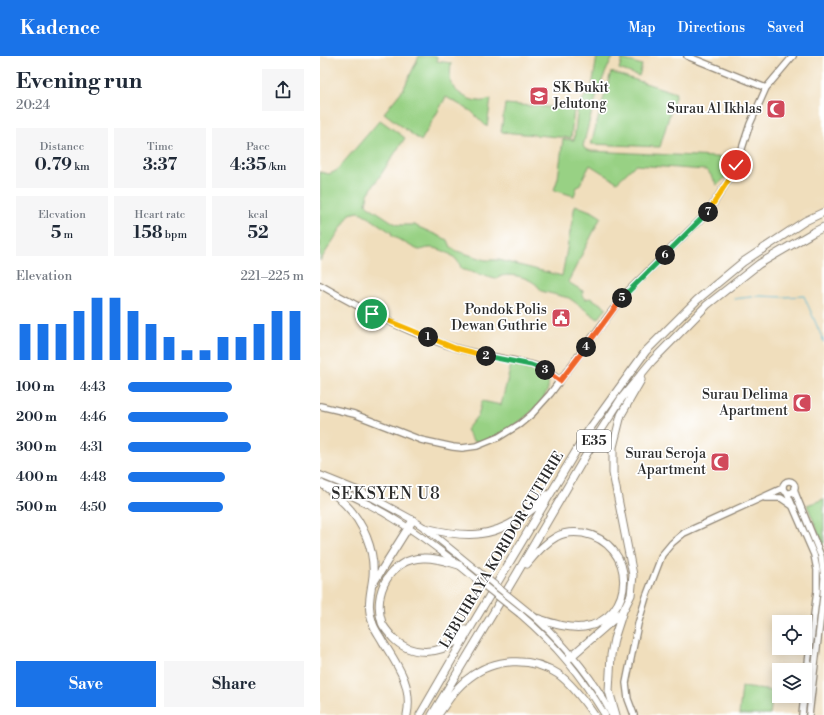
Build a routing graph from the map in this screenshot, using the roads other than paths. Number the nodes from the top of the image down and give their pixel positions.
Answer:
1 (687, 56) edge
2 (793, 56) edge
3 (766, 88) junction
4 (824, 212) edge
5 (824, 227) edge
6 (320, 285) edge
7 (652, 361) junction
8 (560, 381) junction
9 (320, 406) edge
10 (320, 475) edge
11 (321, 483) edge
12 (794, 488) junction
13 (553, 490) junction
14 (785, 491) junction
15 (760, 499) junction
16 (794, 507) junction
17 (411, 524) junction
18 (426, 528) junction
19 (459, 565) junction
20 (516, 575) junction
21 (824, 578) edge
22 (371, 588) junction
23 (623, 611) junction
24 (536, 618) junction
25 (472, 625) junction
26 (570, 658) junction
27 (808, 663) edge
28 (803, 703) edge
29 (407, 715) edge
30 (420, 715) edge
31 (432, 715) edge
32 (438, 715) edge
33 (594, 715) edge
34 (605, 715) edge
35 (612, 715) edge
36 (616, 715) edge
37 (634, 715) edge
38 (802, 715) edge
39 (809, 715) edge

1 - 3 street
2 - 3 street
3 - 8 street
4 - 13 highway, LEBUHRAYA KORIDOR GUTHRIE / E35
5 - 7 highway, LEBUHRAYA KORIDOR GUTHRIE / E35
6 - 8 street
7 - 20 highway, LEBUHRAYA KORIDOR GUTHRIE / E35
7 - 23 highway
8 - 9 street
10 - 17 main road
11 - 17 main road
11 - 22 highway
12 - 14 street
12 - 14 street
12 - 21 street
13 - 18 highway
13 - 25 highway, LEBUHRAYA KORIDOR GUTHRIE / E35
14 - 15 street
14 - 16 street
15 - 16 street
15 - 37 street
16 - 27 street
17 - 18 main road
17 - 19 main road
17 - 22 highway
18 - 24 main road, bridge
19 - 25 highway
19 - 26 main road, bridge
20 - 24 highway
20 - 31 highway, LEBUHRAYA KORIDOR GUTHRIE / E35
21 - 39 street
22 - 29 highway
23 - 26 highway
23 - 36 highway
24 - 26 main road
25 - 30 highway, LEBUHRAYA KORIDOR GUTHRIE / E35
26 - 34 main road
26 - 35 main road
28 - 38 street
32 - 33 highway

